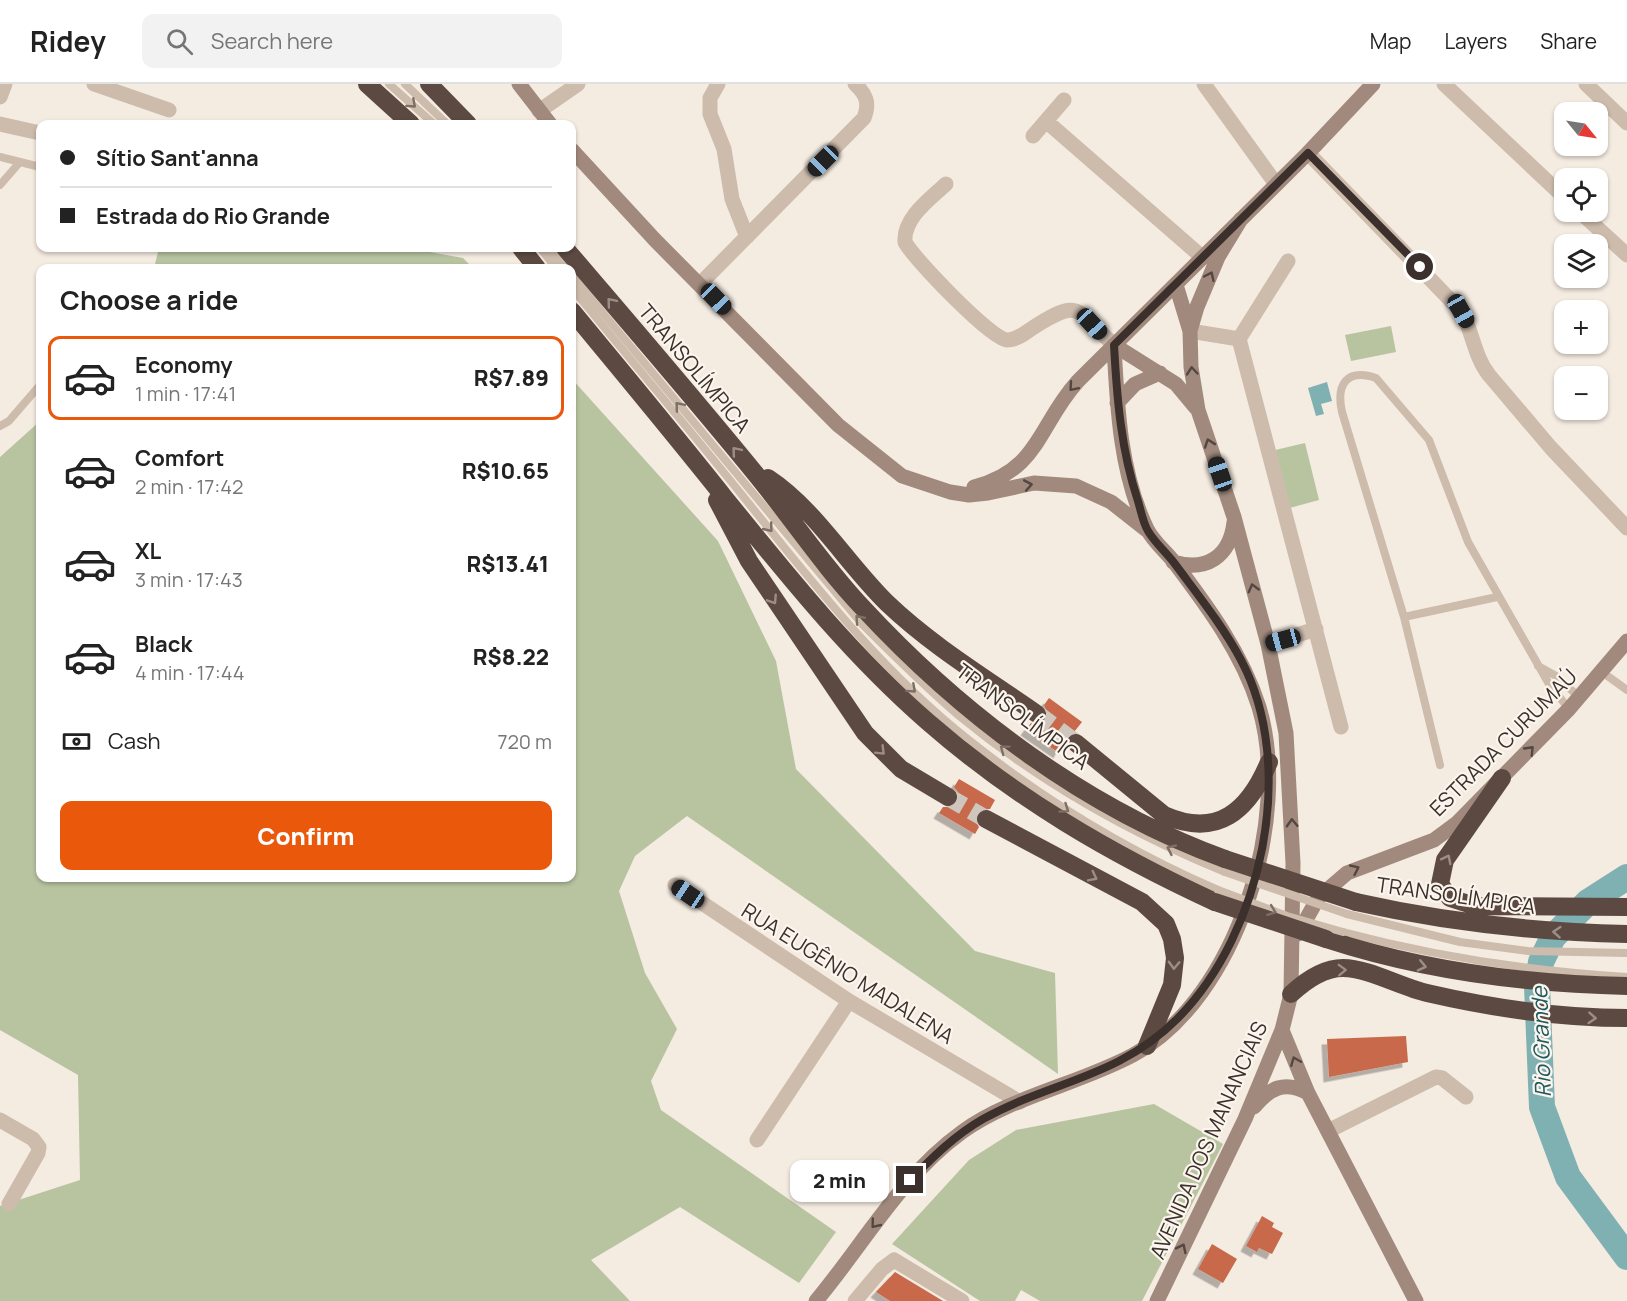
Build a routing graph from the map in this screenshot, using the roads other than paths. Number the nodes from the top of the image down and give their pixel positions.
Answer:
1 (5, 84) edge
2 (93, 84) edge
3 (367, 84) edge
4 (389, 84) edge
5 (405, 84) edge
6 (429, 84) edge
7 (519, 84) edge
8 (578, 84) edge
9 (718, 84) edge
10 (855, 84) edge
11 (1204, 84) edge
12 (1373, 84) edge
13 (1444, 84) edge
14 (1586, 84) edge
15 (116, 87) edge
16 (0, 97) edge
17 (1064, 100) dead end
18 (169, 110) dead end
19 (539, 111) junction
20 (407, 120) edge
21 (430, 120) edge
22 (443, 120) edge
23 (464, 120) edge
24 (547, 120) edge
25 (1046, 121) junction
26 (1627, 123) edge
27 (0, 124) edge
28 (36, 132) edge
29 (1033, 136) dead end
30 (1308, 153) junction
31 (576, 154) edge
32 (0, 158) edge
33 (20, 162) junction
34 (36, 166) edge
35 (946, 184) dead end
36 (1276, 184) junction
37 (0, 185) edge
38 (1554, 188) edge
39 (1241, 219) junction
40 (1591, 222) edge
41 (747, 237) junction
42 (524, 252) edge
43 (543, 252) edge
44 (552, 252) edge
45 (568, 252) edge
46 (1627, 255) edge
47 (1202, 257) junction
48 (1287, 261) dead end
49 (534, 264) edge
50 (553, 264) edge
51 (563, 264) edge
52 (576, 281) edge
53 (700, 284) junction
54 (1176, 285) junction
55 (576, 293) edge
56 (576, 316) edge
57 (1190, 331) junction
58 (1239, 339) junction
59 (1114, 345) junction
60 (1161, 373) junction
61 (36, 390) edge
62 (1117, 403) junction
63 (1198, 410) junction
64 (0, 426) edge
65 (755, 473) junction
66 (706, 474) junction
67 (950, 492) junction
68 (1234, 517) junction
69 (1627, 528) edge
70 (1148, 531) junction
71 (1173, 562) junction
72 (1497, 597) junction
73 (1404, 617) junction
74 (1316, 629) junction
75 (1627, 641) edge
76 (1268, 644) junction
77 (1538, 666) junction
78 (1602, 672) junction
79 (1627, 690) edge
80 (1574, 703) junction
81 (1037, 714) tunnel mouth
82 (1341, 727) dead end
83 (1076, 743) tunnel mouth
84 (1269, 762) junction
85 (1440, 765) dead end
86 (1502, 778) junction
87 (948, 797) tunnel mouth
88 (986, 819) tunnel mouth
89 (1225, 866) junction
90 (675, 885) dead end
91 (1216, 896) junction
92 (1627, 907) edge
93 (1352, 908) junction
94 (1627, 934) edge
95 (1292, 944) junction
96 (1627, 953) edge
97 (1510, 973) junction
98 (1627, 977) edge
99 (1567, 979) junction
100 (1627, 986) edge
101 (1291, 994) junction
102 (849, 1001) junction
103 (1627, 1018) edge
104 (1282, 1030) junction
105 (1147, 1046) junction
106 (1001, 1093) junction
107 (1308, 1093) junction
108 (1466, 1097) dead end
109 (1020, 1102) junction
110 (1002, 1110) junction
111 (1245, 1119) junction
112 (0, 1120) edge
113 (1328, 1131) junction
114 (757, 1140) dead end
115 (9, 1204) dead end
116 (857, 1300) edge
117 (816, 1301) edge
118 (962, 1301) edge
119 (1157, 1301) edge
120 (1416, 1301) edge

1 - 16 street
2 - 15 street
3 - 20 highway
4 -> 21 lane
5 - 22 lane
6 - 23 highway
7 - 19 street
8 - 19 street
9 - 41 street
10 - 41 street
11 - 36 street
12 - 30 street
13 - 38 street
14 - 26 street
15 - 18 street
17 - 25 street
19 - 24 street
25 - 29 street
25 - 47 street
27 - 28 street
30 - 36 street
30 - 69 street
31 - 53 street
32 - 33 lane
33 - 34 lane
33 - 37 lane
35 - 59 street
36 - 39 street
39 - 47 street
57 -> 39 street
40 - 46 street
41 - 53 street
42 - 49 highway
43 - 50 lane
44 - 51 lane
65 -> 45 highway, TRANSOLÍMPICA
47 - 54 street
48 - 58 street
89 -> 52 lane, TRANSOLÍMPICA
53 - 67 street
54 - 57 street
54 - 59 street
55 -> 91 lane
56 - 66 highway
57 - 58 street
63 -> 57 street
58 - 74 street
59 - 60 street
59 - 62 street
59 -> 67 street
60 - 62 street
60 - 63 street
61 - 64 lane
62 - 70 street
68 -> 63 street, AVENIDA DOS MANANCIAIS
65 - 81 highway
65 - 89 highway, TRANSOLÍMPICA
66 -> 87 highway
66 - 91 highway
67 -> 70 street
68 - 71 street
76 -> 68 street, AVENIDA DOS MANANCIAIS
70 - 71 street
71 - 84 street
72 - 73 lane
72 - 73 lane
72 - 77 lane
73 - 85 lane
74 - 76 street
74 - 82 street
75 - 78 street, ESTRADA CURUMAÚ
95 -> 76 street, AVENIDA DOS MANANCIAIS
77 - 80 lane
77 - 80 lane
78 - 79 lane
78 - 80 street, ESTRADA CURUMAÚ
86 -> 80 street, ESTRADA CURUMAÚ
83 - 84 highway
84 - 105 street
92 -> 86 highway
95 -> 86 street, ESTRADA CURUMAÚ
88 -> 105 highway
89 - 93 highway, TRANSOLÍMPICA, bridge
90 - 102 street, RUA EUGÊNIO MADALENA
91 -> 97 lane, bridge
91 -> 97 highway, bridge
94 -> 93 highway, TRANSOLÍMPICA
93 - 96 lane, TRANSOLÍMPICA
95 - 101 street, AVENIDA DOS MANANCIAIS
97 - 99 highway
98 - 99 lane
99 - 100 highway
101 -> 103 highway
101 - 104 street, AVENIDA DOS MANANCIAIS
102 - 106 street, RUA EUGÊNIO MADALENA
102 - 114 street
107 -> 104 street
104 - 111 street, AVENIDA DOS MANANCIAIS
105 - 109 street
106 - 109 street, RUA EUGÊNIO MADALENA
106 - 110 street
107 - 111 street
107 - 113 street
108 - 113 street
109 - 110 street
110 -> 117 street
119 -> 111 street, AVENIDA DOS MANANCIAIS
112 - 115 street
113 - 120 street
116 - 118 street

